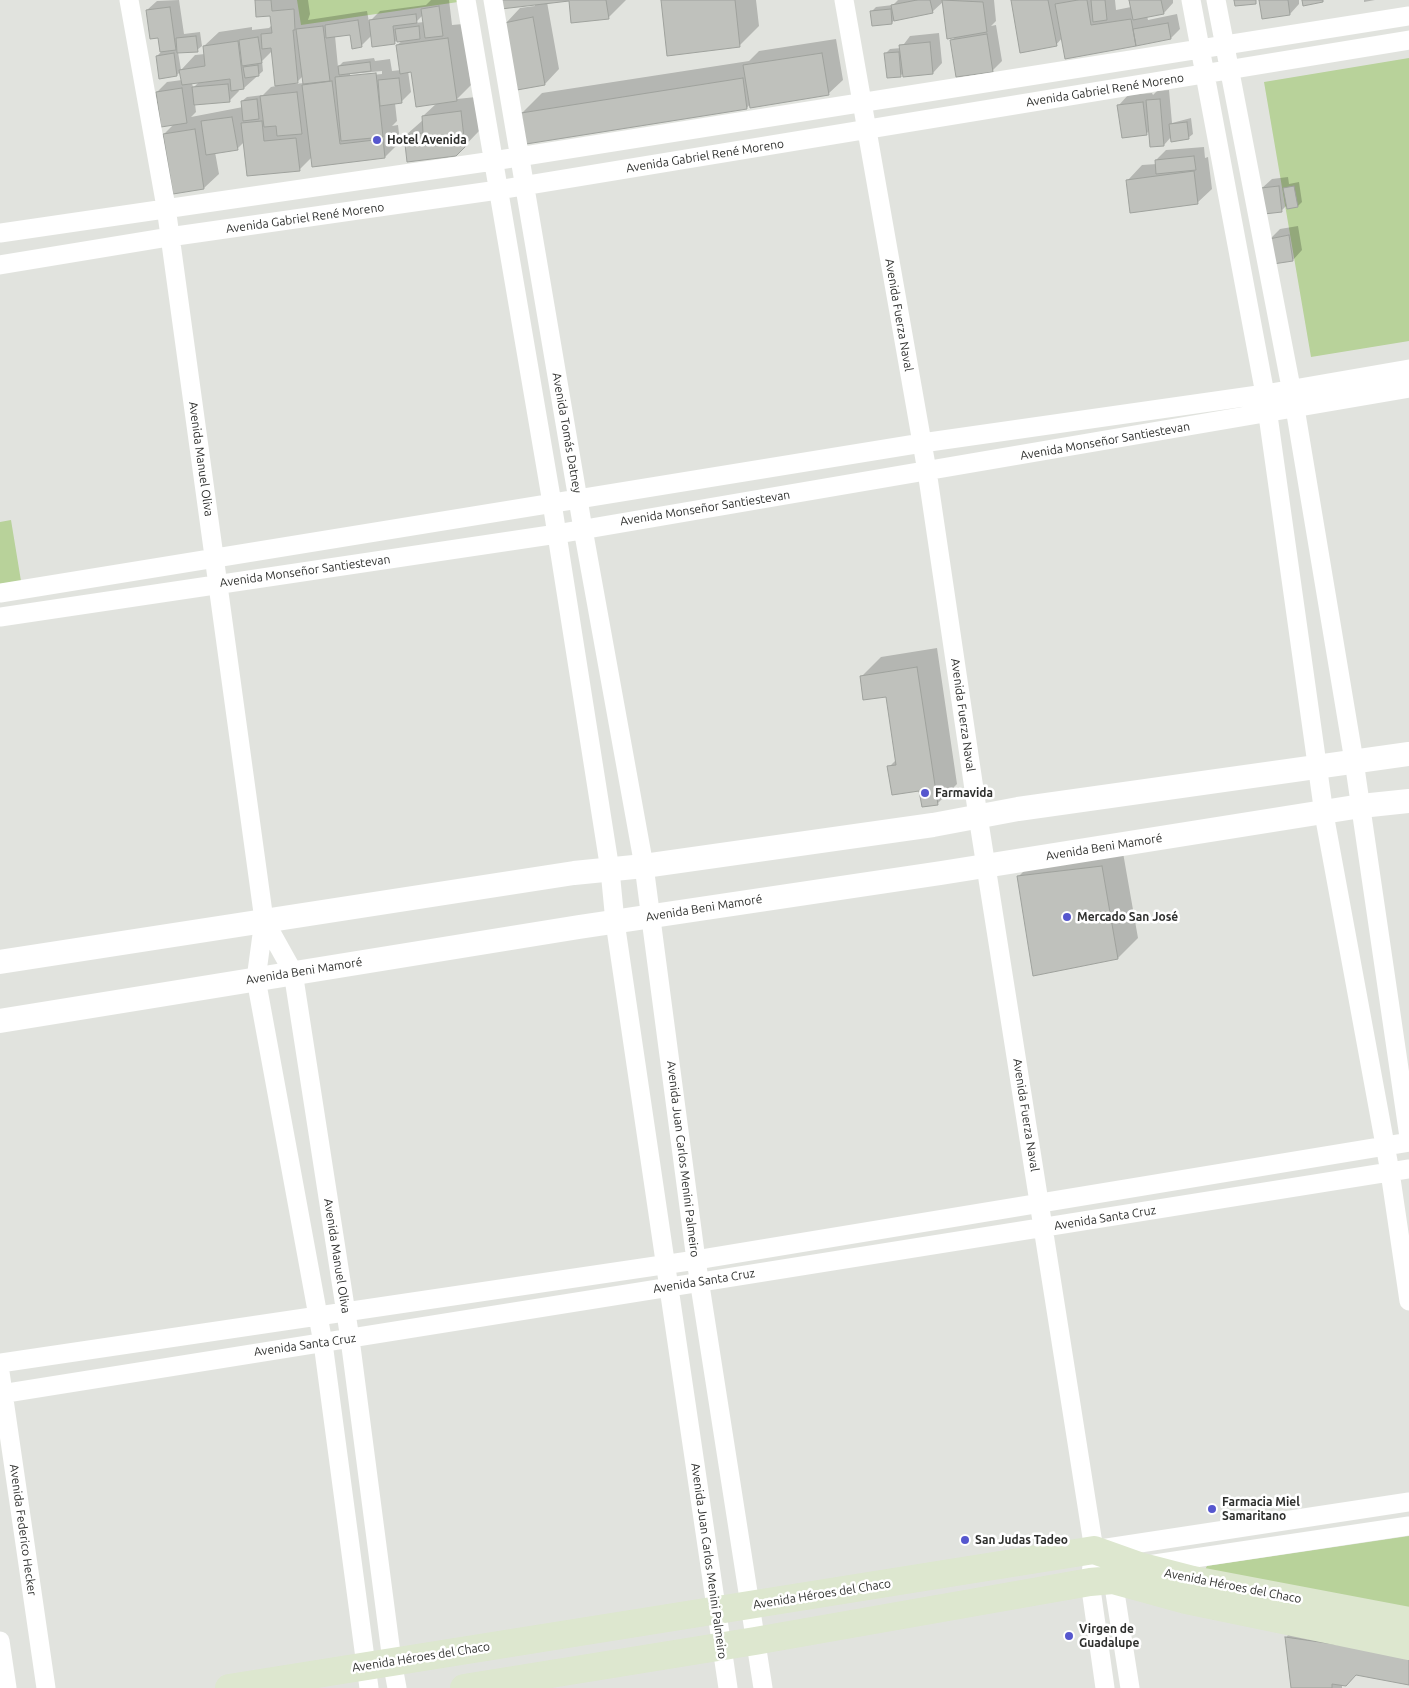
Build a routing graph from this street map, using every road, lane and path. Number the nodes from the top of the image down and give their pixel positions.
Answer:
1 (129, 0) edge
2 (466, 0) edge
3 (494, 0) edge
4 (844, 0) edge
5 (1191, 0) edge
6 (1216, 0) edge
7 (1409, 16) edge
8 (1409, 40) edge
9 (1224, 45) junction
10 (1200, 49) junction
11 (1229, 69) junction
12 (1204, 73) junction
13 (862, 102) junction
14 (867, 129) junction
15 (520, 157) junction
16 (493, 161) junction
17 (525, 186) junction
18 (498, 190) junction
19 (166, 207) junction
20 (0, 233) edge
21 (169, 237) junction
22 (0, 265) edge
23 (1409, 369) edge
24 (1409, 388) edge
25 (1290, 389) junction
26 (1267, 404) junction
27 (1295, 408) junction
28 (922, 443) junction
29 (927, 471) junction
30 (578, 499) junction
31 (552, 502) junction
32 (584, 529) junction
33 (557, 534) junction
34 (214, 558) junction
35 (218, 583) junction
36 (0, 593) edge
37 (0, 617) edge
38 (1409, 754) edge
39 (1354, 761) junction
40 (1318, 767) junction
41 (1409, 801) edge
42 (1361, 806) junction
43 (1324, 814) junction
44 (978, 816) junction
45 (987, 865) junction
46 (644, 866) junction
47 (610, 870) junction
48 (652, 916) junction
49 (264, 920) junction
50 (615, 922) junction
51 (0, 962) edge
52 (292, 972) junction
53 (256, 979) junction
54 (0, 1020) edge
55 (1409, 1136) edge
56 (1409, 1142) edge
57 (1384, 1146) junction
58 (1409, 1169) edge
59 (1390, 1172) junction
60 (1039, 1201) junction
61 (1044, 1228) junction
62 (696, 1260) junction
63 (666, 1264) junction
64 (699, 1282) junction
65 (670, 1287) junction
66 (1409, 1301) edge
67 (346, 1313) junction
68 (317, 1317) junction
69 (350, 1339) junction
70 (323, 1343) junction
71 (0, 1363) edge
72 (0, 1372) edge
73 (2, 1393) edge
74 (1409, 1502) edge
75 (1409, 1526) edge
76 (1094, 1550) junction
77 (1139, 1566) junction
78 (1101, 1581) junction
79 (749, 1606) junction
80 (715, 1611) junction
81 (1409, 1621) edge
82 (0, 1641) edge
83 (754, 1641) junction
84 (1409, 1646) edge
85 (720, 1647) junction
86 (376, 1671) edge
87 (7, 1688) edge
88 (46, 1688) edge
89 (230, 1688) edge
90 (397, 1688) edge
91 (464, 1688) edge
92 (728, 1688) edge
93 (763, 1688) edge
94 (1105, 1688) edge
95 (1130, 1688) edge

1 - 19 street, Avenida Manuel Oliva
2 - 16 street
3 - 15 street, Avenida Tomás Datney
4 - 13 street, Avenida Fuerza Naval
5 - 10 street
6 - 9 street
7 - 9 street, Avenida Gabriel René Moreno
8 - 11 street, Avenida Gabriel René Moreno
9 - 10 street, Avenida Gabriel René Moreno
9 - 11 street
10 - 12 street
10 - 13 street, Avenida Gabriel René Moreno
11 - 12 street, Avenida Gabriel René Moreno
11 - 25 street
12 - 14 street, Avenida Gabriel René Moreno
12 - 26 street
13 - 14 street, Avenida Fuerza Naval
13 - 15 street, Avenida Gabriel René Moreno
14 - 17 street, Avenida Gabriel René Moreno
14 - 28 street, Avenida Fuerza Naval
15 - 16 street, Avenida Gabriel René Moreno
15 - 17 street, Avenida Tomás Datney
16 - 18 street
16 - 19 street, Avenida Gabriel René Moreno
17 - 18 street, Avenida Gabriel René Moreno
17 - 30 street, Avenida Tomás Datney
18 - 21 street, Avenida Gabriel René Moreno
18 - 31 street
19 - 20 street, Avenida Gabriel René Moreno
19 - 21 street, Avenida Manuel Oliva
21 - 22 street, Avenida Gabriel René Moreno
21 - 34 street, Avenida Manuel Oliva
23 - 25 street, Avenida Monseñor Santiestevan
24 - 27 street, Avenida Monseñor Santiestevan
25 - 26 street, Avenida Monseñor Santiestevan
25 - 27 street
26 - 27 street, Avenida Monseñor Santiestevan
26 - 28 street, Avenida Monseñor Santiestevan
26 - 29 street, Avenida Monseñor Santiestevan
26 - 40 street
27 - 39 street
28 - 29 street, Avenida Fuerza Naval
28 - 30 street, Avenida Monseñor Santiestevan
29 - 32 street, Avenida Monseñor Santiestevan
29 - 44 street, Avenida Fuerza Naval
30 - 31 street, Avenida Monseñor Santiestevan
30 - 32 street, Avenida Tomás Datney
31 - 33 street
31 - 34 street, Avenida Monseñor Santiestevan
32 - 33 street, Avenida Monseñor Santiestevan
32 - 46 street, Avenida Tomás Datney
33 - 35 street, Avenida Monseñor Santiestevan
33 - 47 street
34 - 35 street, Avenida Manuel Oliva
34 - 36 street, Avenida Monseñor Santiestevan
35 - 37 street, Avenida Monseñor Santiestevan
35 - 49 street, Avenida Manuel Oliva
38 - 39 street
39 - 40 street
39 - 42 street
40 - 43 street
40 - 44 street
41 - 42 street, Avenida Beni Mamoré
42 - 43 street, Avenida Beni Mamoré
42 - 55 street
43 - 45 street, Avenida Beni Mamoré
43 - 57 street
44 - 45 street, Avenida Fuerza Naval
44 - 46 street
45 - 48 street, Avenida Beni Mamoré
45 - 60 street, Avenida Fuerza Naval
46 - 47 street
46 - 48 street, Avenida Juan Carlos Menini Palmeiro
47 - 49 street
47 - 50 street, Avenida Juan Carlos Menini Palmeiro
48 - 50 street, Avenida Beni Mamoré
48 - 62 street, Avenida Juan Carlos Menini Palmeiro
49 - 51 street
49 - 52 street, Avenida Manuel Oliva
49 - 53 street, Avenida Manuel Oliva
50 - 52 street, Avenida Beni Mamoré
50 - 63 street, Avenida Juan Carlos Menini Palmeiro
52 - 53 street, Avenida Beni Mamoré
52 - 67 street, Avenida Manuel Oliva
53 - 54 street, Avenida Beni Mamoré
53 - 68 street, Avenida Manuel Oliva
56 - 57 street, Avenida Santa Cruz
57 - 59 street
57 - 60 street, Avenida Santa Cruz
58 - 59 street, Avenida Santa Cruz
59 - 61 street, Avenida Santa Cruz
59 - 66 street
60 - 61 street, Avenida Fuerza Naval
60 - 62 street, Avenida Santa Cruz
61 - 64 street, Avenida Santa Cruz
61 - 76 street, Avenida Fuerza Naval
62 - 63 street, Avenida Santa Cruz
62 - 64 street, Avenida Juan Carlos Menini Palmeiro
63 - 65 street, Avenida Juan Carlos Menini Palmeiro
63 - 67 street, Avenida Santa Cruz
64 - 65 street, Avenida Santa Cruz
64 - 79 street, Avenida Juan Carlos Menini Palmeiro
65 - 69 street, Avenida Santa Cruz
65 - 80 street, Avenida Juan Carlos Menini Palmeiro
67 - 68 street, Avenida Santa Cruz
67 - 69 street, Avenida Manuel Oliva
68 - 70 street, Avenida Manuel Oliva
68 - 71 street, Avenida Santa Cruz
69 - 70 street, Avenida Santa Cruz
69 - 86 street, Avenida Manuel Oliva
70 - 73 street, Avenida Santa Cruz
70 - 86 street, Avenida Manuel Oliva
72 - 73 street, Avenida Federico Hecker
73 - 88 street, Avenida Federico Hecker
74 - 76 street
75 - 77 street
76 - 77 main road, Avenida Héroes del Chaco
76 - 78 street, Avenida Fuerza Naval
76 - 79 main road, Avenida Héroes del Chaco
77 - 78 street
77 - 81 main road, Avenida Héroes del Chaco
78 - 83 main road, Avenida Héroes del Chaco
78 - 84 main road, Avenida Héroes del Chaco
78 - 94 street, Avenida Fuerza Naval
78 - 95 street, Avenida Fuerza Naval
79 - 80 main road, Avenida Héroes del Chaco
79 - 83 street, Avenida Juan Carlos Menini Palmeiro
80 - 85 street, Avenida Juan Carlos Menini Palmeiro
80 - 86 main road, Avenida Héroes del Chaco
82 - 87 street
83 - 85 main road, Avenida Héroes del Chaco
83 - 93 street, Avenida Juan Carlos Menini Palmeiro
85 - 91 main road, Avenida Héroes del Chaco
85 - 92 street, Avenida Juan Carlos Menini Palmeiro
86 - 89 main road, Avenida Héroes del Chaco
86 - 90 street, Avenida Manuel Oliva

